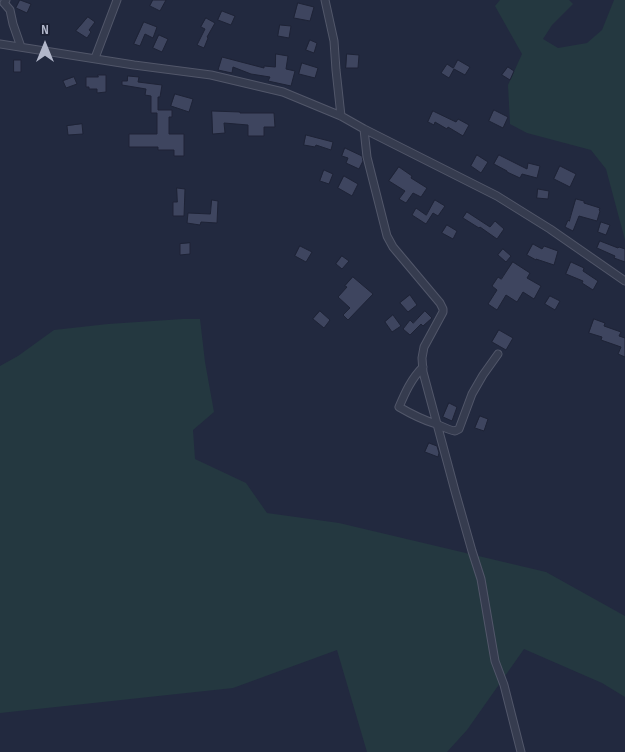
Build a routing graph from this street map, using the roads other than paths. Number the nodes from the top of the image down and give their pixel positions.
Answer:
1 (6, 0) edge
2 (117, 0) edge
3 (325, 0) edge
4 (0, 44) edge
5 (21, 46) junction
6 (95, 58) junction
7 (341, 116) junction
8 (364, 129) junction
9 (625, 281) edge
10 (498, 354) dead end
11 (423, 367) junction
12 (437, 424) junction
13 (521, 752) edge

1 - 5 street
2 - 6 street
3 - 7 street
4 - 5 street
5 - 6 street
6 - 7 street
7 - 8 street
8 - 9 street
8 - 11 street
10 - 12 street
11 - 12 street
11 - 12 street
12 - 13 street

